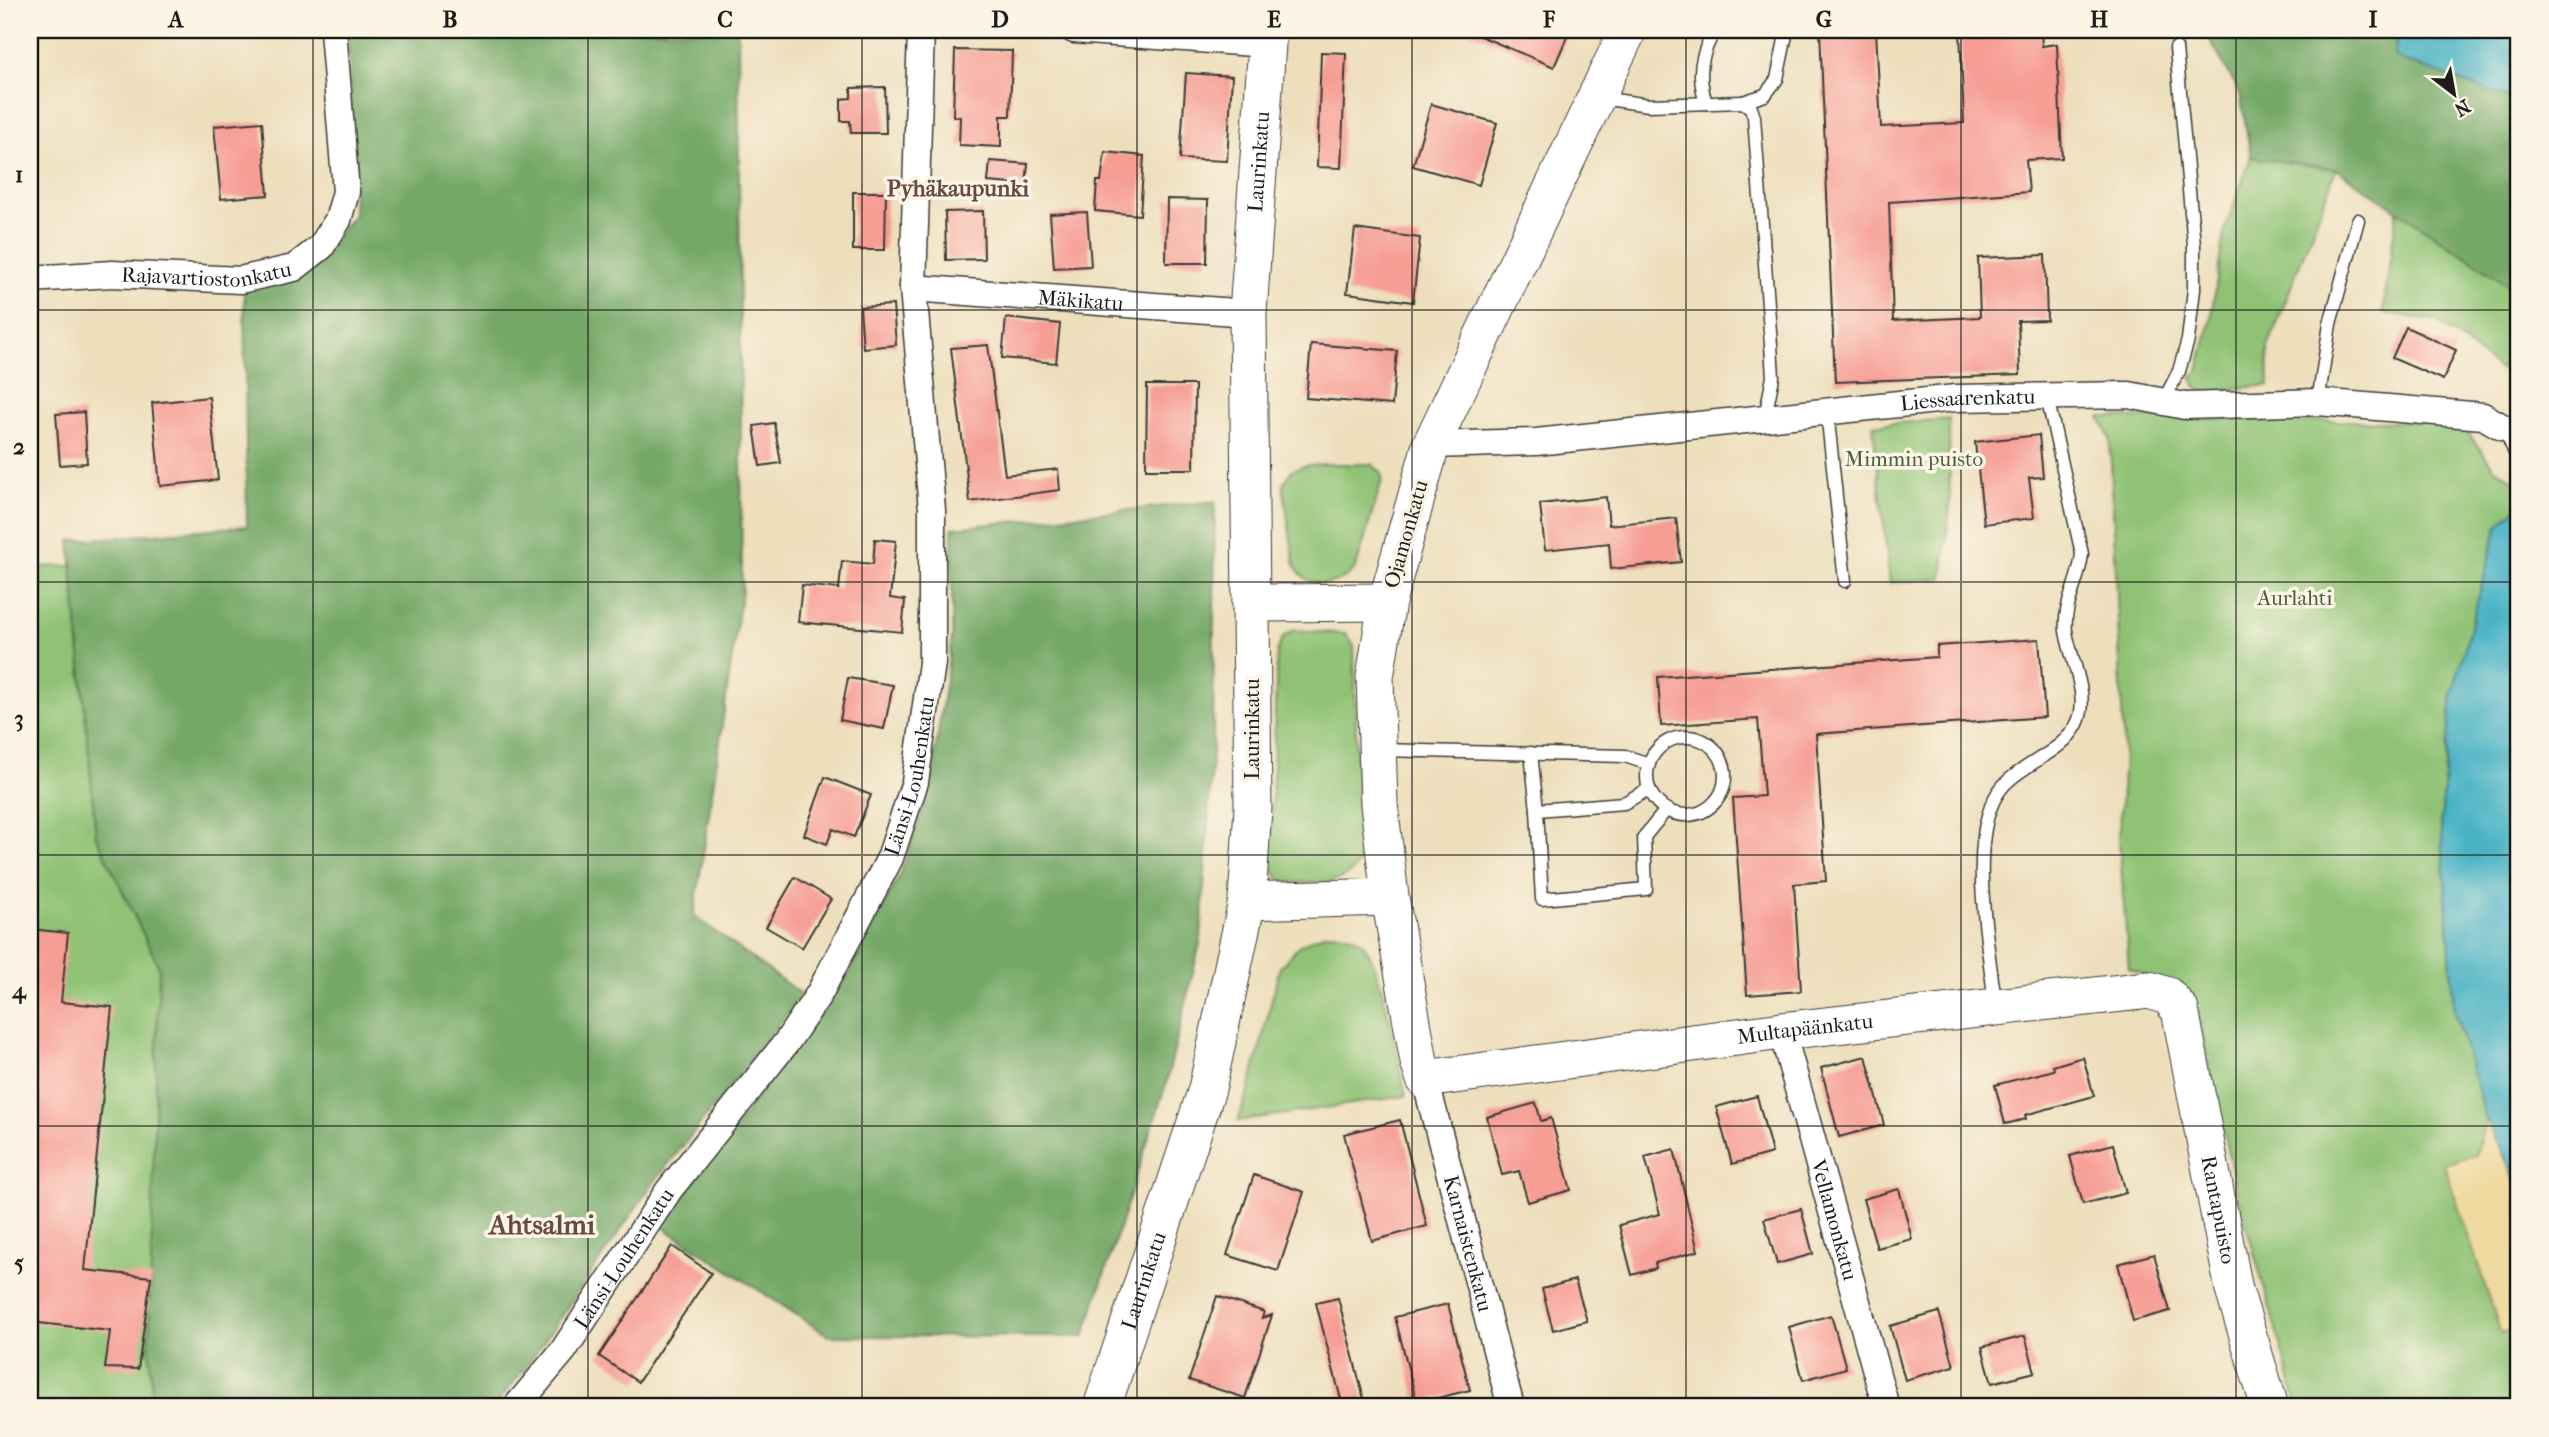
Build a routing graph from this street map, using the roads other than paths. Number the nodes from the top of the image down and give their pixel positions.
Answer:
1 (333, 30) edge
2 (921, 30) edge
3 (1074, 30) edge
4 (1628, 30) edge
5 (1715, 30) edge
6 (1787, 30) edge
7 (1267, 37) edge
8 (2176, 48) dead end
9 (1597, 98) junction
10 (1742, 102) junction
11 (1706, 103) junction
12 (2358, 220) dead end
13 (30, 279) edge
14 (912, 288) junction
15 (1248, 313) junction
16 (2047, 397) junction
17 (2163, 402) junction
18 (2318, 402) junction
19 (1826, 411) junction
20 (1765, 417) junction
21 (2512, 422) edge
22 (1431, 445) junction
23 (2519, 462) edge
24 (1845, 581) dead end
25 (1387, 602) junction
26 (1251, 603) junction
27 (1376, 751) junction
28 (1531, 753) junction
29 (1649, 764) junction
30 (1649, 789) junction
31 (1536, 810) junction
32 (1666, 810) junction
33 (1390, 897) junction
34 (1247, 901) junction
35 (1995, 1007) junction
36 (2180, 1010) joint
37 (1782, 1031) junction
38 (1425, 1079) junction
39 (1111, 1404) edge
40 (516, 1407) edge
41 (1511, 1407) edge
42 (1886, 1407) edge
43 (2270, 1407) edge

1 - 13 street, Rajavartiostonkatu
2 - 14 street, Länsi-Louhenkatu
3 - 7 street
4 - 9 street, Ojamonkatu
5 - 11 lane
6 - 10 lane
7 - 15 street, Laurinkatu
8 - 17 lane
9 - 11 lane
9 - 22 street, Ojamonkatu
10 - 11 lane
10 - 20 lane
12 - 18 lane
14 - 15 street, Mäkikatu
14 - 40 street, Länsi-Louhenkatu
15 - 26 street, Laurinkatu
16 - 17 street, Liessaarenkatu
16 - 19 street, Liessaarenkatu
16 - 35 lane
17 - 18 street, Liessaarenkatu
18 - 21 street, Liessaarenkatu
19 - 20 street, Liessaarenkatu
19 - 24 lane
20 - 22 street, Liessaarenkatu
21 - 23 lane
22 - 25 street, Ojamonkatu
25 - 26 street
25 - 27 street, Ojamonkatu
26 - 34 street, Laurinkatu
27 - 28 lane
27 - 33 street, Ojamonkatu
28 - 29 lane
28 - 31 lane
29 - 30 lane
29 - 32 lane
30 - 31 lane
30 - 32 lane
31 - 32 lane
33 - 34 street
33 - 38 street, Ojamonkatu
34 - 39 street, Laurinkatu
35 - 36 street, Multapäänkatu
35 - 37 street, Multapäänkatu
36 - 43 street, Rantapuisto
37 - 38 street, Multapäänkatu
37 - 42 street, Vellamonkatu
38 - 41 street, Karnaistenkatu

